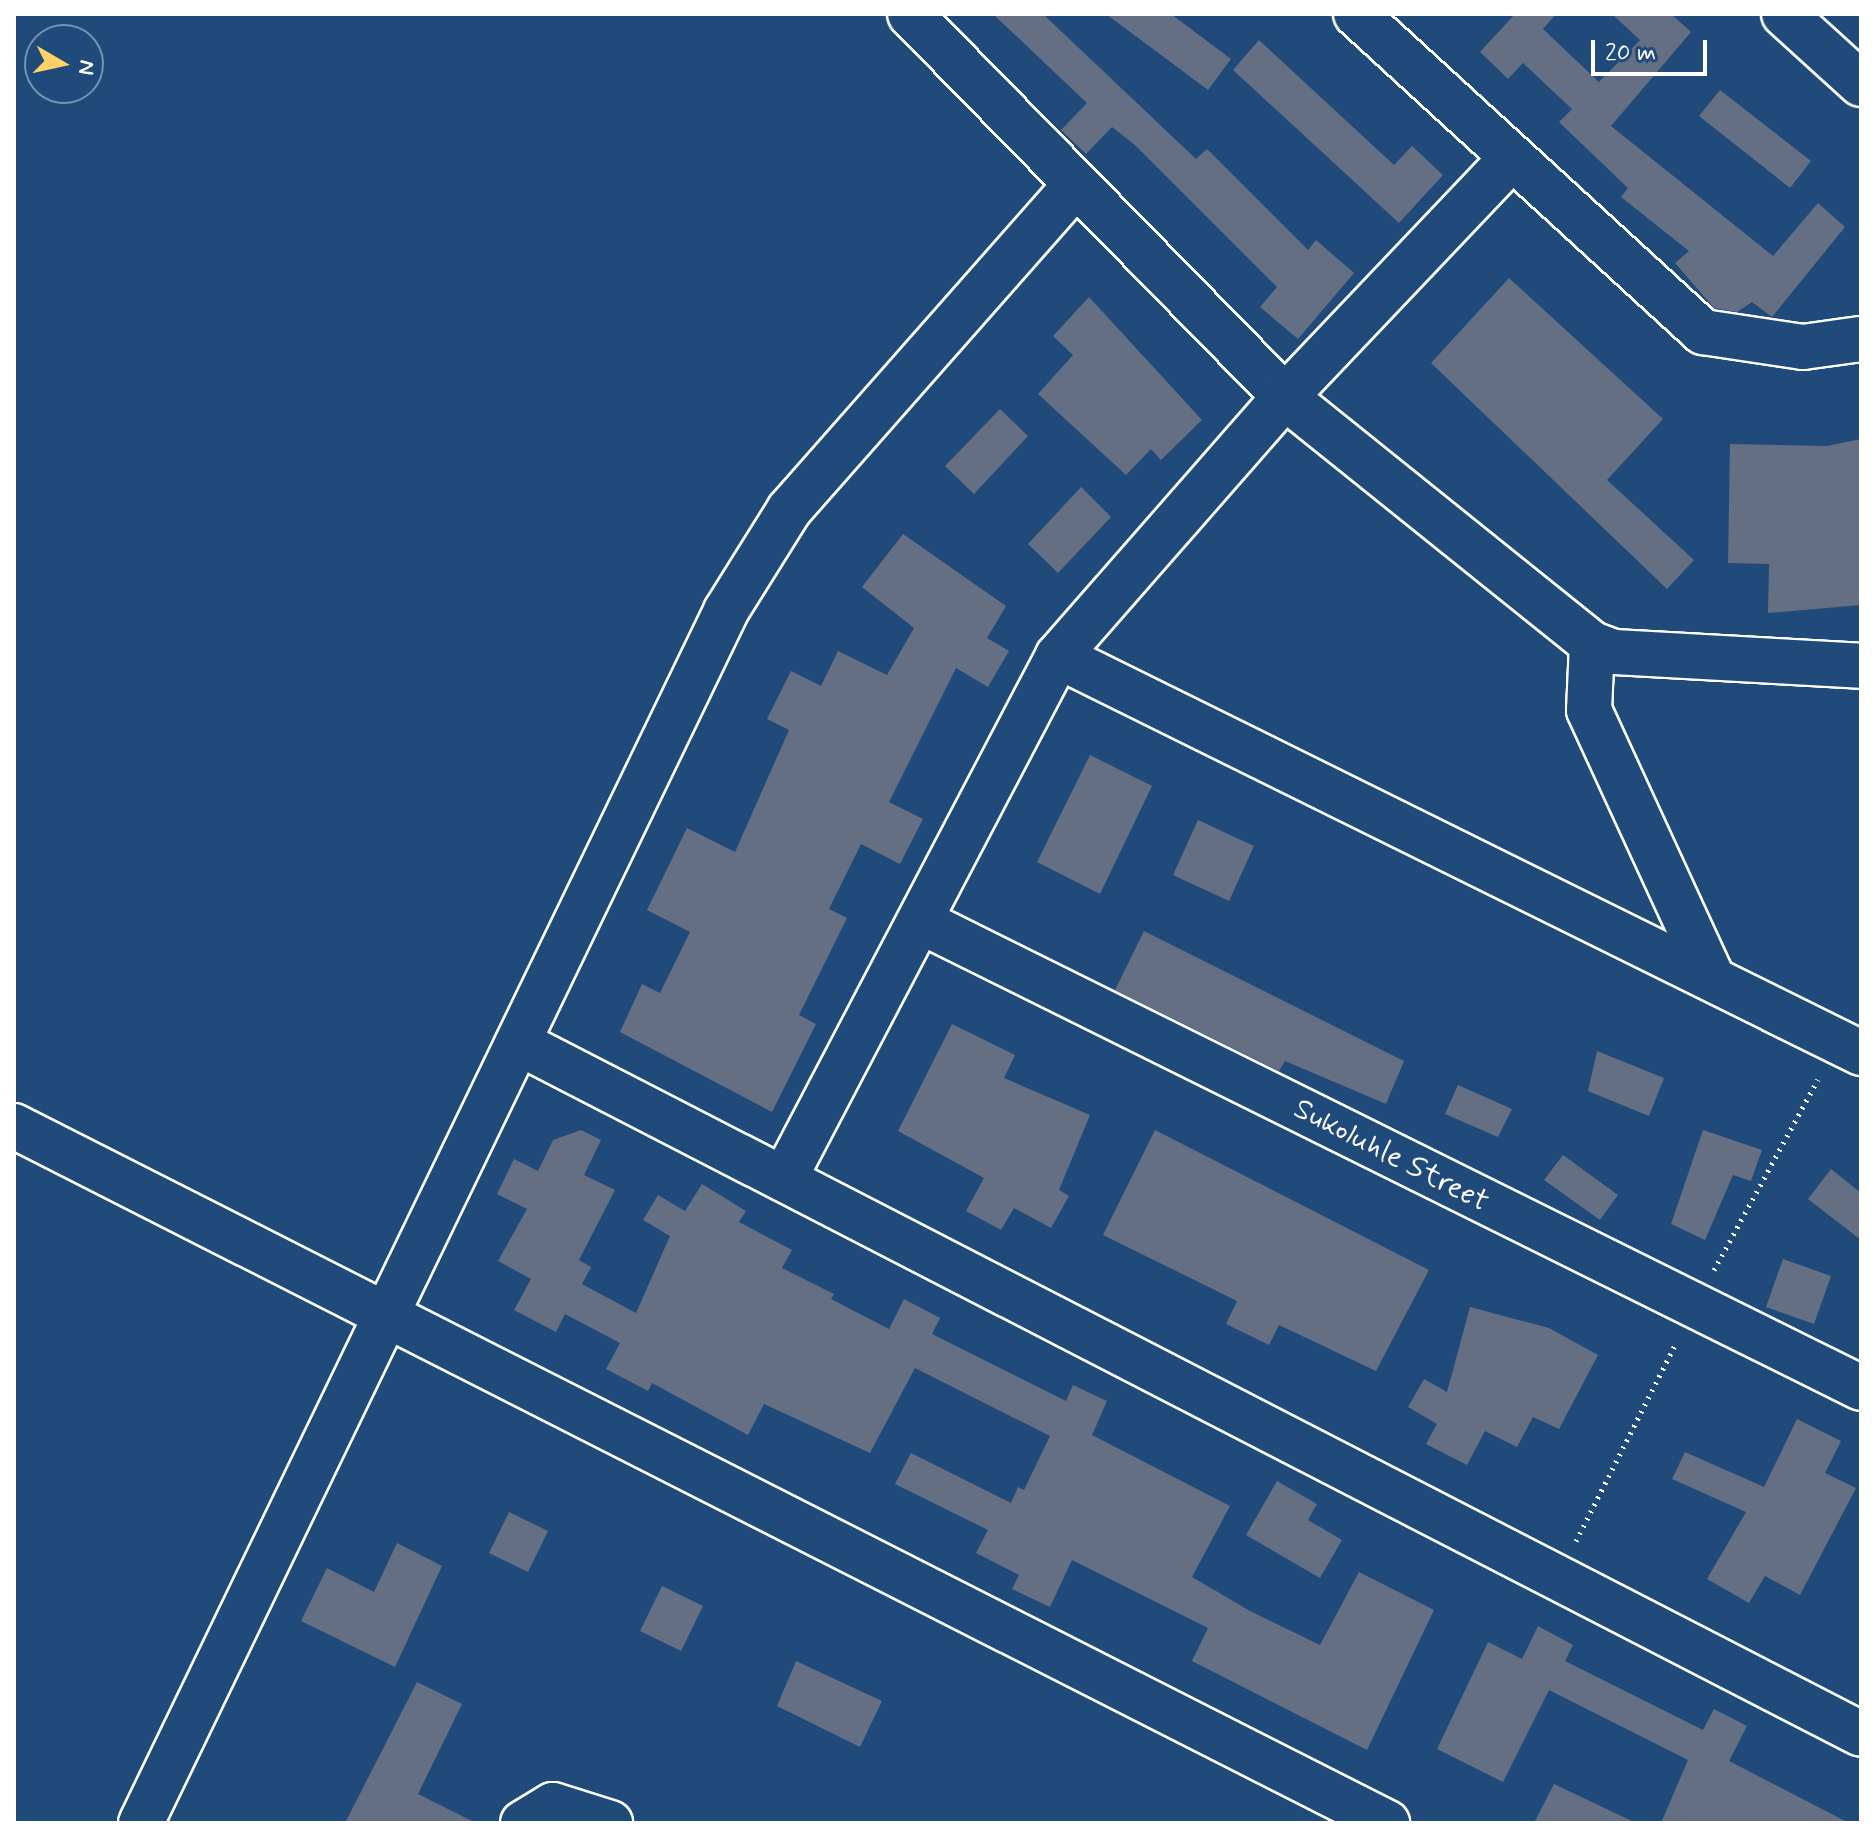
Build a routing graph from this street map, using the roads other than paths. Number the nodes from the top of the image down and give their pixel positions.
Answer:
1 (910, 14) edge
2 (1356, 14) edge
3 (1784, 14) edge
4 (1861, 84) edge
5 (1511, 159) junction
6 (1075, 186) junction
7 (1861, 339) edge
8 (1285, 397) junction
9 (1592, 644) junction
10 (1058, 656) junction
11 (1861, 666) edge
12 (922, 922) junction
13 (1712, 978) junction
14 (519, 1043) junction
15 (1857, 1044) edge
16 (14, 1126) edge
17 (784, 1179) junction
18 (383, 1317) junction
19 (1861, 1388) edge
20 (1861, 1734) edge
21 (141, 1823) edge
22 (523, 1823) edge
23 (610, 1823) edge
24 (1387, 1823) edge

1 - 6 street
2 - 5 street
3 - 4 street
5 - 7 street
5 - 8 street
6 - 8 street
6 - 14 street
8 - 9 street
8 - 10 street
9 - 11 street
9 - 13 street
10 - 12 street
10 - 13 street
12 - 17 street
12 - 19 street, Sukoluhle Street
13 - 15 street
14 - 17 street
14 - 18 street
16 - 18 street
17 - 20 street
18 - 21 street
18 - 24 street
22 - 23 street

